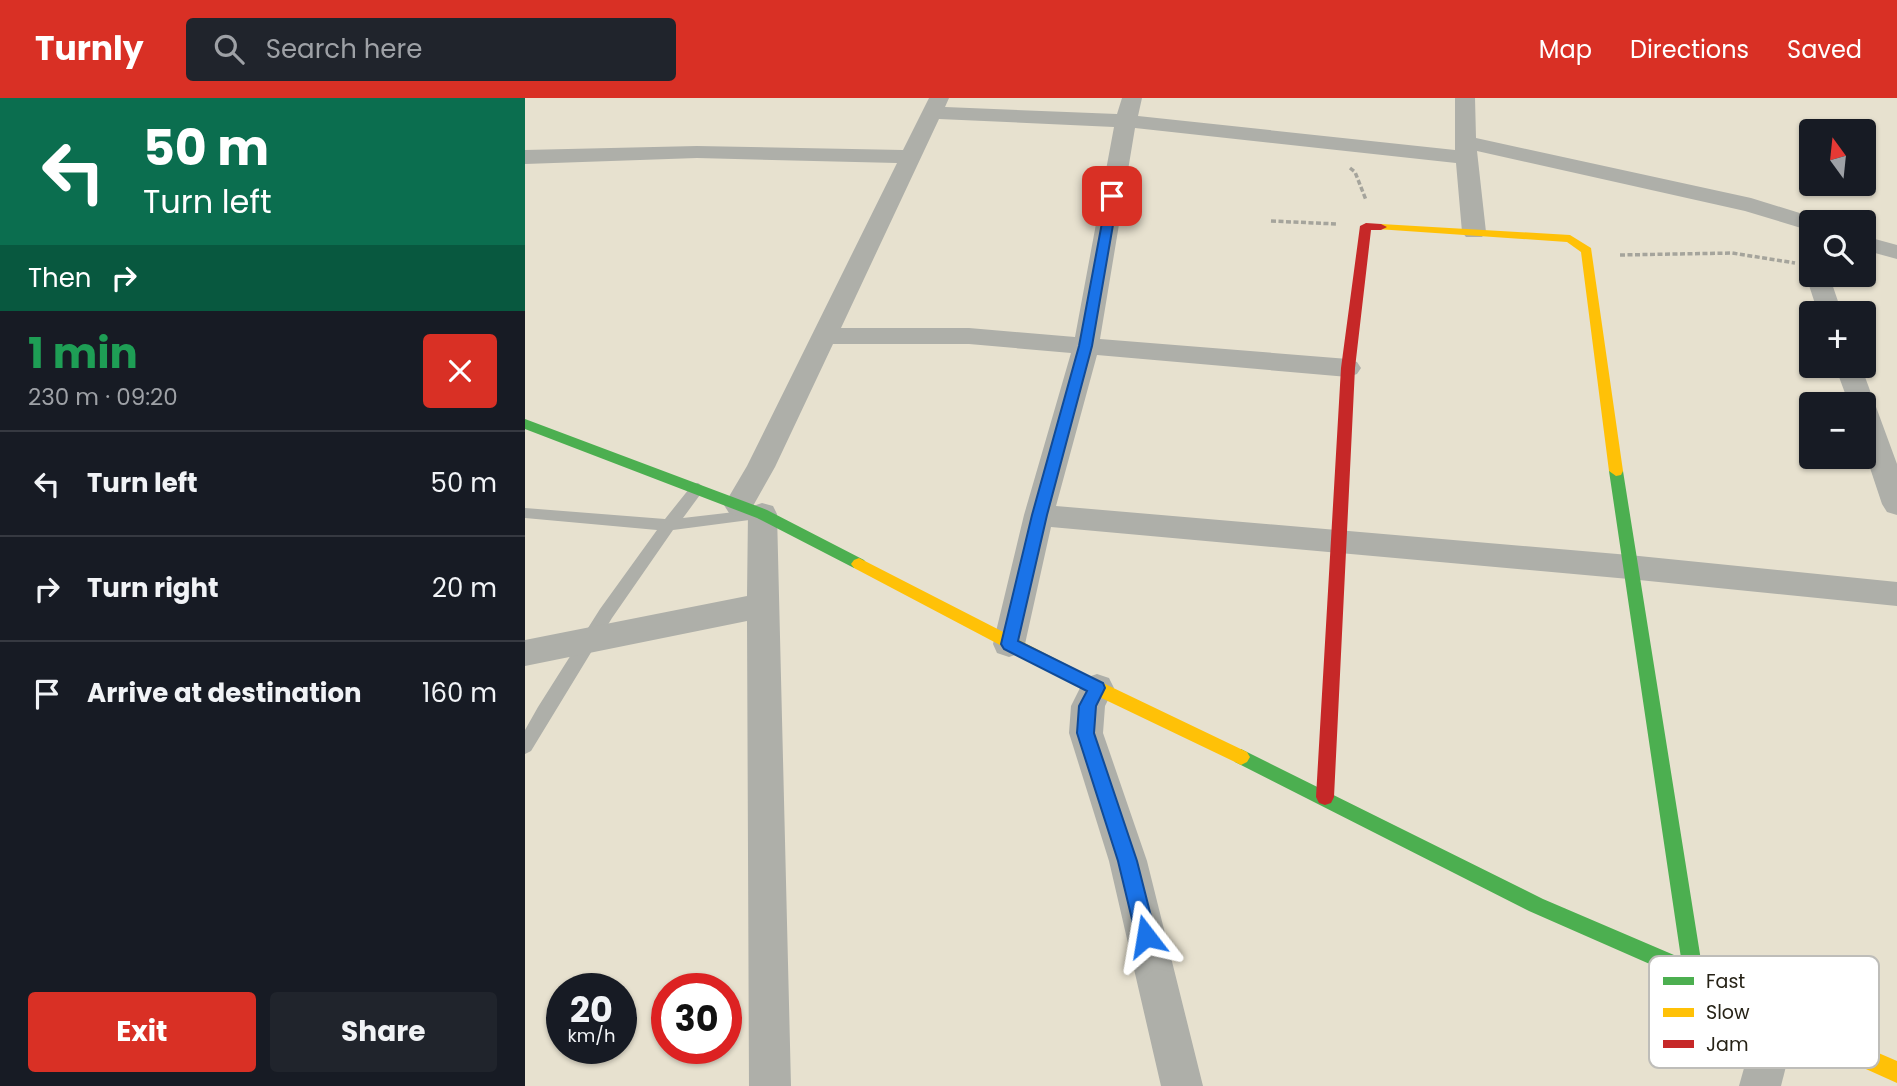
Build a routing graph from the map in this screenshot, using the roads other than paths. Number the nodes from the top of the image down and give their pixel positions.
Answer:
1 (1465, 98) edge
2 (937, 105) edge
3 (1129, 110) edge
4 (1466, 150) junction
5 (525, 157) edge
6 (912, 157) junction
7 (1799, 220) edge
8 (1474, 232) junction
9 (1876, 246) edge
10 (1897, 252) edge
11 (824, 336) junction
12 (1086, 346) junction
13 (1348, 368) junction
14 (525, 424) edge
15 (1876, 445) edge
16 (698, 488) junction
17 (1897, 504) edge
18 (750, 509) junction
19 (525, 513) edge
20 (1039, 515) junction
21 (668, 525) junction
22 (1338, 540) junction
23 (1629, 567) junction
24 (1897, 594) edge
25 (763, 606) junction
26 (589, 641) junction
27 (1009, 644) junction
28 (525, 653) edge
29 (1097, 688) junction
30 (525, 746) edge
31 (1325, 797) junction
32 (1654, 956) edge
33 (1690, 956) edge
34 (1879, 1064) edge
35 (1765, 1068) edge
36 (1897, 1072) edge
37 (770, 1086) edge
38 (1182, 1086) edge
39 (1760, 1086) edge

1 - 4 street
2 - 3 street
2 - 6 street
3 - 4 street
3 - 12 street
4 - 7 street
4 - 8 street
5 - 6 street
6 - 11 street
8 - 13 street
8 - 23 street
9 - 10 street
11 - 12 street
11 - 18 street
12 - 13 street
12 - 20 street
13 - 22 street
14 - 16 street
15 - 17 street
16 - 18 street
16 - 21 lane
18 - 21 lane
18 - 25 street
18 - 27 street
19 - 21 lane
20 - 22 street
20 - 27 street
21 - 26 lane
22 - 23 street
22 - 31 street
23 - 24 street
23 - 33 street
25 - 26 street
25 - 37 street
26 - 28 street
26 - 30 lane
27 - 29 street
29 - 31 street
29 - 38 street
31 - 32 street
34 - 36 street
35 - 39 street

